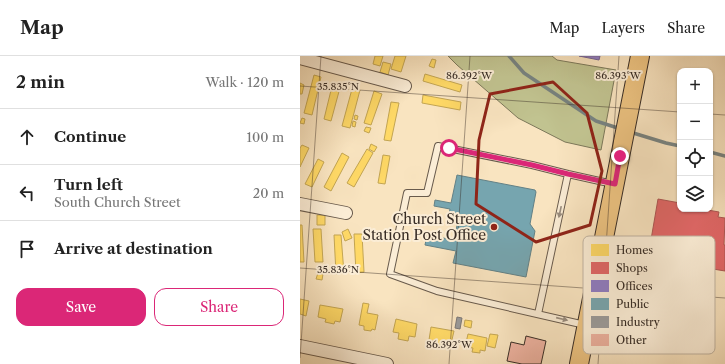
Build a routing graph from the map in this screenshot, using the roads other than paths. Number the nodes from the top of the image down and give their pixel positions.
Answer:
1 (640, 56) edge
2 (300, 58) edge
3 (405, 86) dead end
4 (568, 174) junction
5 (615, 184) junction
6 (300, 204) edge
7 (346, 213) dead end
8 (605, 236) edge
9 (538, 314) junction
10 (583, 324) edge
11 (583, 344) edge
12 (300, 346) edge
13 (387, 364) edge
14 (579, 364) edge

1 - 5 main road
2 - 3 street
4 - 5 lane
4 -> 9 lane
4 - 9 lane
5 - 8 main road
6 - 7 street
9 -> 10 lane
11 - 14 main road
12 - 13 street

